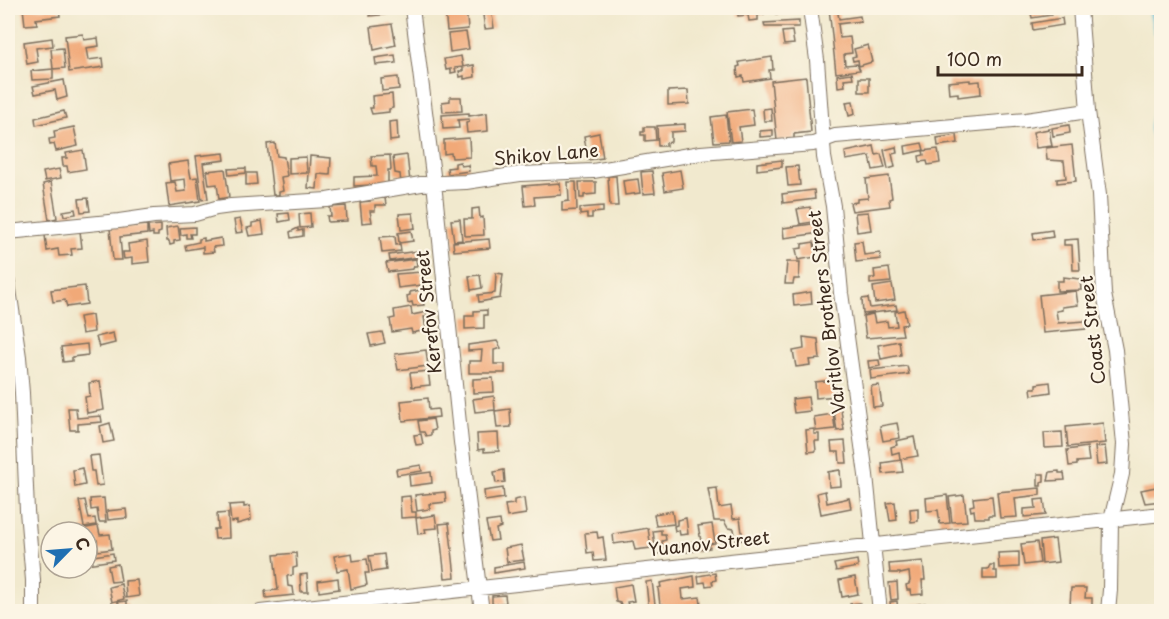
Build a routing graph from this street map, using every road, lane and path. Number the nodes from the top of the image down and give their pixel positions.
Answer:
1 (412, 8) edge
2 (810, 8) edge
3 (1080, 8) edge
4 (1088, 111) junction
5 (822, 140) junction
6 (434, 183) junction
7 (8, 232) edge
8 (8, 283) edge
9 (1161, 514) edge
10 (1111, 520) junction
11 (873, 546) junction
12 (480, 586) junction
13 (33, 612) edge
14 (260, 612) edge
15 (482, 612) edge
16 (880, 612) edge
17 (1108, 612) edge

1 - 6 street, Kerefov Street
2 - 5 street, Varitlov Brothers Street
3 - 4 street, Coast Street
4 - 5 street, Shikov Lane
4 - 10 street, Coast Street
5 - 6 street, Shikov Lane
5 - 11 street, Varitlov Brothers Street
6 - 7 street, Shikov Lane
6 - 12 street, Kerefov Street
8 - 13 street
9 - 10 street, Yuanov Street
10 - 11 street, Yuanov Street
10 - 17 street, Coast Street
11 - 12 street, Yuanov Street
11 - 16 street, Varitlov Brothers Street
12 - 14 street, Yuanov Street
12 - 15 street, Kerefov Street

